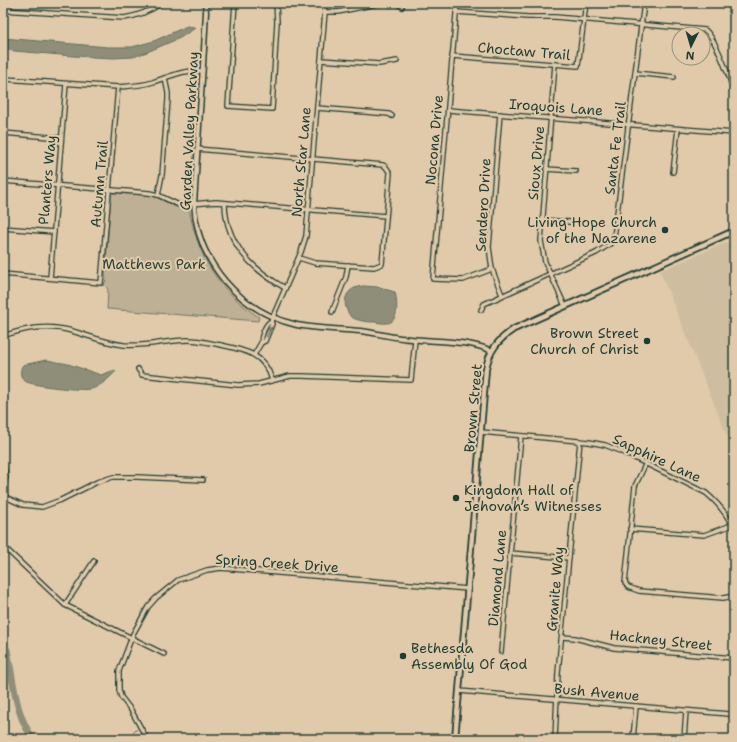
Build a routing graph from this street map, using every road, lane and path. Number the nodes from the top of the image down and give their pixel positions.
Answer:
1 (10, 3) edge
2 (162, 3) edge
3 (205, 3) edge
4 (235, 3) edge
5 (276, 3) edge
6 (323, 3) edge
7 (380, 3) edge
8 (398, 3) edge
9 (457, 3) edge
10 (586, 3) edge
11 (644, 3) edge
12 (402, 7) dead end
13 (3, 10) edge
14 (9, 11) junction
15 (325, 12) junction
16 (456, 12) junction
17 (584, 20) junction
18 (641, 24) junction
19 (452, 56) junction
20 (321, 60) junction
21 (397, 61) dead end
22 (555, 64) junction
23 (202, 71) junction
24 (635, 73) junction
25 (674, 77) dead end
26 (165, 78) junction
27 (66, 84) junction
28 (118, 87) junction
29 (734, 91) edge
30 (3, 98) edge
31 (317, 108) junction
32 (448, 110) junction
33 (500, 114) junction
34 (392, 116) dead end
35 (551, 118) junction
36 (629, 124) junction
37 (678, 129) junction
38 (3, 133) edge
39 (734, 133) edge
40 (61, 138) junction
41 (197, 149) junction
42 (312, 159) junction
43 (546, 169) junction
44 (576, 171) dead end
45 (673, 172) dead end
46 (3, 181) edge
47 (58, 185) junction
48 (110, 190) junction
49 (158, 195) junction
50 (226, 203) junction
51 (194, 204) junction
52 (308, 210) junction
53 (386, 216) junction
54 (542, 220) junction
55 (570, 222) dead end
56 (3, 228) edge
57 (734, 231) edge
58 (54, 232) junction
59 (298, 258) junction
60 (348, 265) junction
61 (492, 269) junction
62 (3, 274) edge
63 (550, 274) junction
64 (50, 278) junction
65 (285, 288) junction
66 (502, 295) junction
67 (565, 306) junction
68 (482, 310) dead end
69 (332, 312) dead end
70 (272, 318) junction
71 (3, 336) edge
72 (415, 340) junction
73 (492, 351) junction
74 (254, 355) junction
75 (138, 369) dead end
76 (272, 380) junction
77 (481, 432) junction
78 (521, 436) junction
79 (580, 441) junction
80 (3, 462) edge
81 (646, 463) junction
82 (203, 480) dead end
83 (3, 489) edge
84 (3, 496) edge
85 (733, 527) edge
86 (630, 529) junction
87 (3, 546) edge
88 (510, 553) junction
89 (569, 558) junction
90 (94, 561) dead end
91 (468, 589) junction
92 (734, 596) edge
93 (65, 605) junction
94 (562, 637) junction
95 (132, 638) junction
96 (501, 652) dead end
97 (164, 654) dead end
98 (734, 658) edge
99 (459, 691) junction
100 (557, 699) junction
101 (636, 706) junction
102 (686, 711) junction
103 (734, 718) edge
104 (147, 739) edge
105 (455, 739) edge
106 (555, 739) edge
107 (633, 739) edge
108 (684, 739) edge
109 (732, 739) edge

1 - 14 street
2 - 14 street
3 - 23 street, Garden Valley Parkway
4 - 5 street
6 - 15 street, North Star Lane
7 - 15 street
8 - 12 street
9 - 16 street, Nocona Drive
10 - 17 street, Choctaw Trail
11 - 18 street, Santa Fe Trail
13 - 14 street
15 - 20 street, North Star Lane
16 - 17 street
16 - 19 street, Nocona Drive
17 - 18 street
17 - 22 street, Choctaw Trail
18 - 24 street, Santa Fe Trail
18 - 29 street
19 - 22 street, Choctaw Trail
19 - 32 street, Nocona Drive
20 - 21 street
20 - 31 street, North Star Lane
22 - 35 street, Sioux Drive
23 - 26 street
23 - 41 street, Garden Valley Parkway
24 - 25 street
24 - 36 street, Santa Fe Trail
26 - 28 street
26 - 49 street
27 - 28 street
27 - 30 street
27 - 40 street, Planters Way
28 - 48 street, Autumn Trail
31 - 34 street
31 - 42 street, North Star Lane
32 - 33 street, Iroquois Lane
32 - 61 street, Nocona Drive
33 - 35 street, Iroquois Lane
33 - 61 street, Sendero Drive
35 - 36 street, Iroquois Lane
35 - 43 street, Sioux Drive
36 - 37 street, Iroquois Lane
36 - 63 street, Santa Fe Trail
37 - 39 street, Iroquois Lane
37 - 45 street
38 - 40 street
40 - 47 street, Planters Way
41 - 42 street
41 - 51 street, Garden Valley Parkway
42 - 52 street, North Star Lane
42 - 53 street
43 - 44 street
43 - 54 street, Sioux Drive
46 - 47 street
47 - 48 street
47 - 58 street, Planters Way
48 - 49 street
48 - 64 street, Autumn Trail
49 - 51 street
50 - 51 street
50 - 52 street
50 - 65 street
51 - 70 street, Garden Valley Parkway
52 - 53 street
52 - 59 street, North Star Lane
53 - 60 street
54 - 55 street
54 - 63 street, Sioux Drive
56 - 58 street
57 - 67 main road, Brown Street
58 - 64 street, Planters Way
59 - 60 street
59 - 65 street, North Star Lane
60 - 69 street
61 - 66 street, Sendero Drive
62 - 64 street
63 - 66 street, Santa Fe Trail
63 - 67 street, Sioux Drive
65 - 70 street, North Star Lane
66 - 68 street, Santa Fe Trail
67 - 73 main road, Brown Street
70 - 72 street, Garden Valley Parkway
70 - 74 street, North Star Lane
71 - 74 street
72 - 73 street, Garden Valley Parkway
72 - 76 street
73 - 77 main road, Brown Street
74 - 76 street
75 - 76 street
77 - 78 street, Sapphire Lane
77 - 91 main road, Brown Street
78 - 79 street, Sapphire Lane
78 - 88 street, Diamond Lane
79 - 81 street, Sapphire Lane
79 - 89 street, Granite Way
80 - 83 street
81 - 85 street, Sapphire Lane
81 - 86 street
82 - 84 street
85 - 86 street
86 - 92 street
87 - 93 street
88 - 89 street
88 - 96 street, Diamond Lane
89 - 94 street, Granite Way
90 - 93 street
91 - 95 street, Spring Creek Drive
91 - 99 main road, Brown Street
93 - 95 street
94 - 98 street, Hackney Street
94 - 100 street, Granite Way
95 - 97 street
95 - 104 street, Spring Creek Drive
99 - 100 street, Bush Avenue
99 - 105 main road, Brown Street
100 - 101 street, Bush Avenue
100 - 106 street, Granite Way
101 - 102 street, Bush Avenue
101 - 107 street
102 - 103 street, Bush Avenue
102 - 108 street
103 - 109 street

